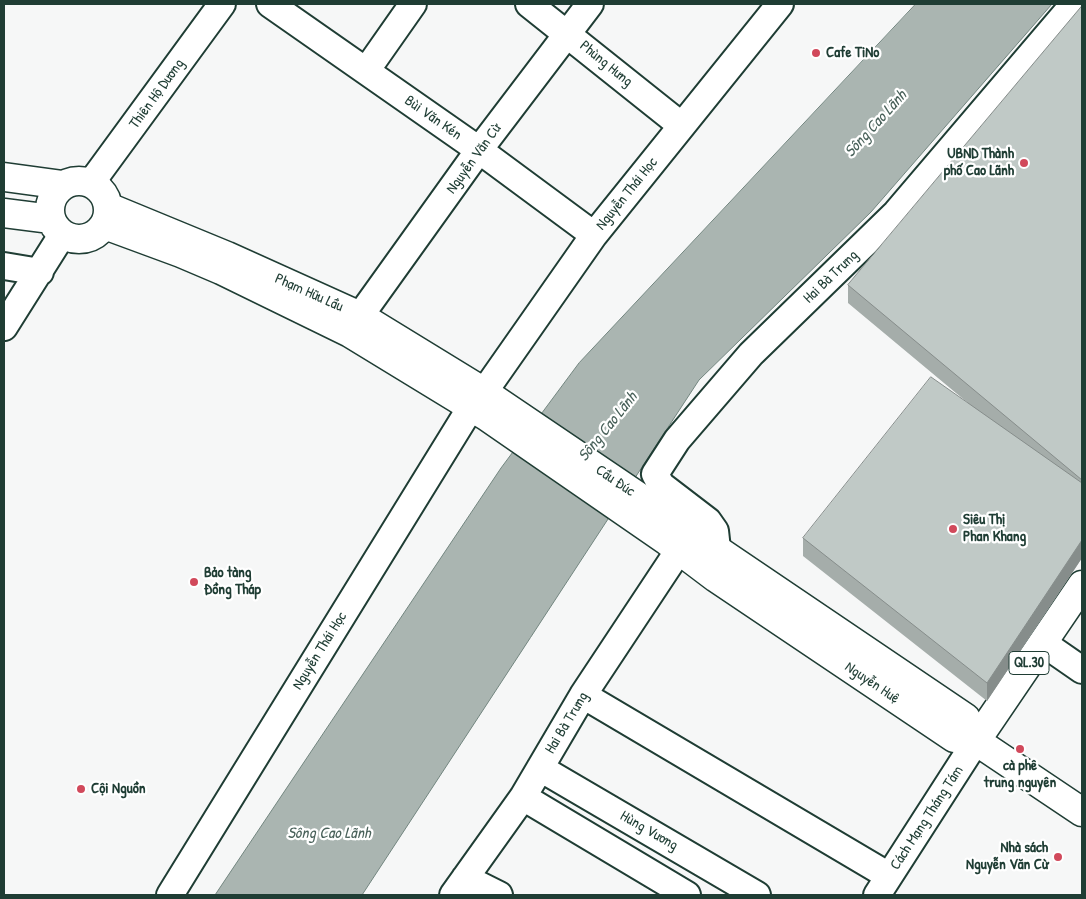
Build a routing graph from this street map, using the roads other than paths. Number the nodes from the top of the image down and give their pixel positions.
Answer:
1 (222, 4) edge
2 (270, 4) edge
3 (413, 4) edge
4 (529, 4) edge
5 (590, 4) edge
6 (780, 4) edge
7 (1074, 4) edge
8 (568, 33) junction
9 (366, 71) junction
10 (682, 126) junction
11 (479, 150) junction
12 (4, 177) edge
13 (91, 184) junction
14 (63, 186) junction
15 (4, 213) edge
16 (106, 216) junction
17 (57, 227) junction
18 (594, 235) junction
19 (4, 266) edge
20 (40, 272) junction
21 (360, 316) junction
22 (4, 326) edge
23 (485, 404) junction
24 (676, 539) junction
25 (717, 549) junction
26 (1082, 585) edge
27 (1043, 643) junction
28 (1082, 670) edge
29 (583, 695) junction
30 (976, 741) junction
31 (540, 768) junction
32 (523, 797) junction
33 (1082, 812) edge
34 (883, 886) edge
35 (459, 887) edge
36 (170, 895) edge
37 (499, 895) edge
38 (686, 895) edge
39 (758, 895) edge

1 - 13 street, Thiên Hộ Dương
2 - 9 street, Bùi Văn Kén
3 - 9 street
4 - 8 street, Phùng Hưng
5 - 8 street, Nguyễn Văn Cừ
6 - 10 street, Nguyễn Thái Học
7 - 25 street, Hai Bà Trưng
8 - 10 street, Phùng Hưng
8 - 11 street, Nguyễn Văn Cừ
9 - 11 street, Bùi Văn Kén
10 - 18 street, Nguyễn Thái Học
11 - 18 street, Bùi Văn Kén
11 - 21 street, Nguyễn Văn Cừ
12 - 14 main road
13 - 14 main road
13 - 16 main road
14 - 17 main road
15 - 17 main road
16 - 17 main road
16 - 21 main road, Phạm Hữu Lầu
16 - 23 main road
17 - 20 street
18 - 23 street, Nguyễn Thái Học
19 - 20 street
20 - 22 street
21 - 23 main road, Phạm Hữu Lầu
23 - 24 main road, Cầu Đúc
23 - 36 street, Nguyễn Thái Học
24 - 25 main road
24 - 29 street, Hai Bà Trưng
24 - 30 main road, Nguyễn Huệ
25 - 30 main road
26 - 27 main road, QL.30
27 - 28 street
27 - 30 main road, QL.30
29 - 31 street, Hai Bà Trưng
29 - 34 street
30 - 33 main road, Nguyễn Huệ
30 - 34 street, Cách Mạng Tháng Tám
31 - 32 street, Hai Bà Trưng
31 - 39 street, Hùng Vương
32 - 35 street, Hai Bà Trưng
32 - 38 street
35 - 37 street

